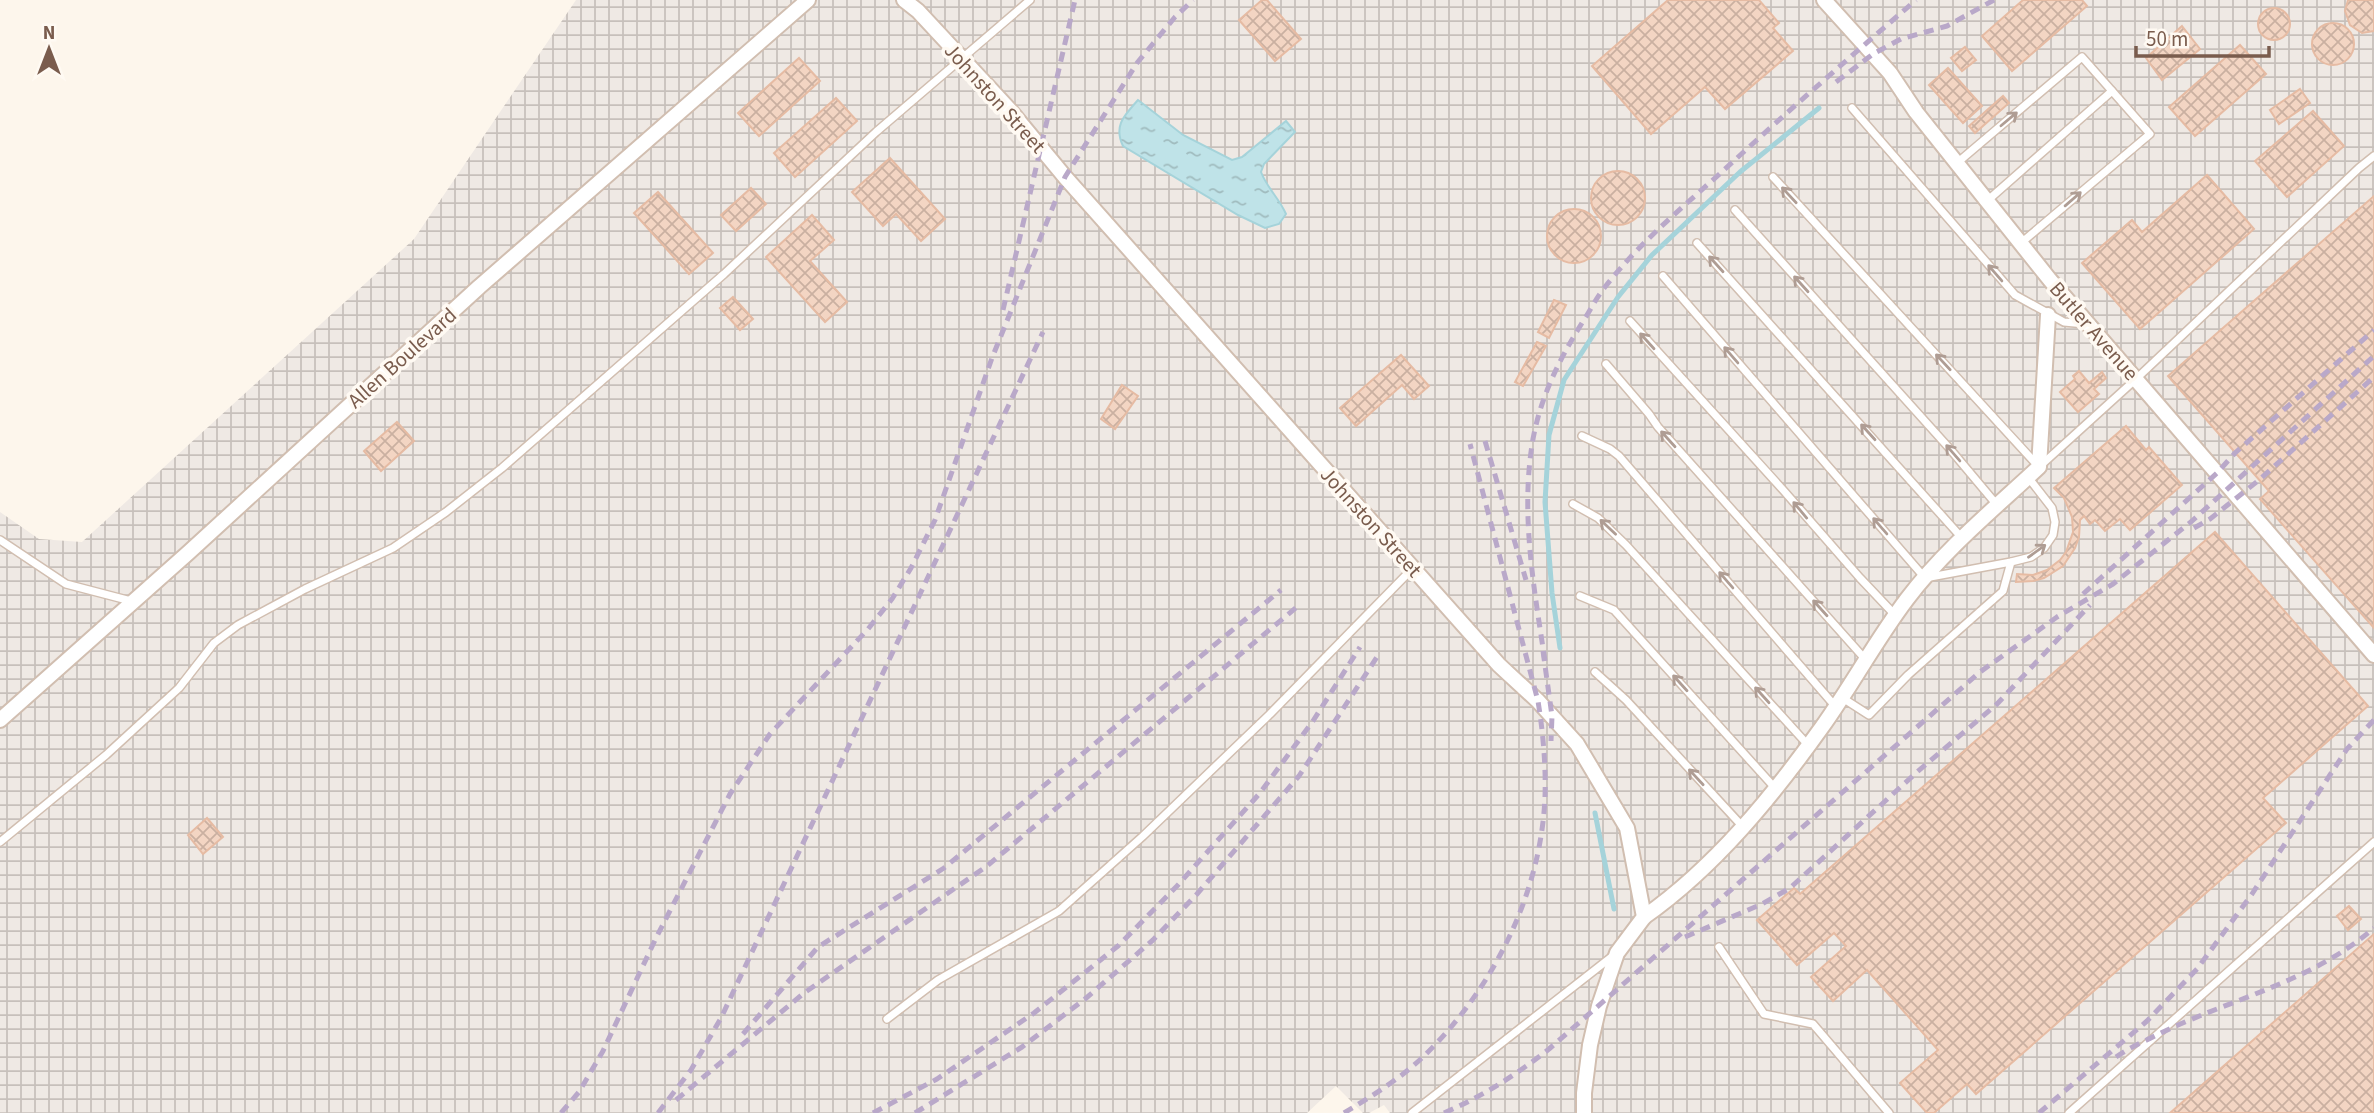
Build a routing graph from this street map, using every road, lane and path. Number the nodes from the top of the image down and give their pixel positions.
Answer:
1 (808, 0) edge
2 (904, 0) edge
3 (1030, 0) edge
4 (1824, 0) edge
5 (961, 60) junction
6 (2112, 91) junction
7 (1852, 108) dead end
8 (2374, 156) edge
9 (1957, 163) junction
10 (1773, 177) dead end
11 (1987, 201) junction
12 (1735, 210) dead end
13 (1697, 243) dead end
14 (2021, 244) junction
15 (1662, 276) dead end
16 (2048, 315) junction
17 (1629, 321) dead end
18 (2088, 324) junction
19 (1606, 364) dead end
20 (2136, 379) junction
21 (1582, 436) dead end
22 (2033, 472) junction
23 (1573, 504) dead end
24 (1997, 505) junction
25 (1962, 538) junction
26 (0, 540) edge
27 (2011, 562) junction
28 (1412, 569) junction
29 (1925, 578) junction
30 (1580, 596) dead end
31 (131, 601) junction
32 (1895, 615) junction
33 (2374, 655) edge
34 (1865, 659) junction
35 (1595, 673) dead end
36 (1838, 701) junction
37 (0, 720) edge
38 (1808, 746) junction
39 (1775, 788) junction
40 (1743, 827) junction
41 (0, 842) edge
42 (2374, 842) edge
43 (1644, 917) junction
44 (1719, 947) dead end
45 (1617, 953) junction
46 (887, 1019) dead end
47 (1412, 1113) edge
48 (1584, 1113) edge
49 (1889, 1113) edge
50 (2069, 1113) edge

1 - 31 street, Allen Boulevard
2 - 5 street, Johnston Street
3 - 5 lane
4 - 9 street, Butler Avenue
5 - 28 street, Johnston Street
5 - 41 lane
9 -> 6 lane
6 - 11 lane
14 -> 6 lane
16 -> 7 lane
8 - 20 lane
9 - 11 street, Butler Avenue
22 -> 10 lane
11 - 14 street, Butler Avenue
24 -> 12 lane
25 -> 13 lane
14 - 18 street, Butler Avenue
29 -> 15 lane
16 - 18 lane
16 - 22 street
32 -> 17 lane
18 - 20 street, Butler Avenue
34 -> 19 lane
20 - 22 lane
20 - 33 street, Butler Avenue
36 -> 21 lane
22 - 24 street
27 -> 22 lane
38 -> 23 lane
24 - 25 street
25 - 29 street
26 - 31 lane
27 - 29 lane
27 - 36 lane
28 - 43 street, Johnston Street
28 - 46 lane
29 - 32 street
39 -> 30 lane
31 - 37 street, Allen Boulevard
32 - 34 street
34 - 36 street
40 -> 35 lane
36 - 38 street
38 - 39 street
39 - 40 street
40 - 43 street
42 - 50 lane
43 - 45 street
44 - 49 lane
45 - 47 lane
45 - 48 street

